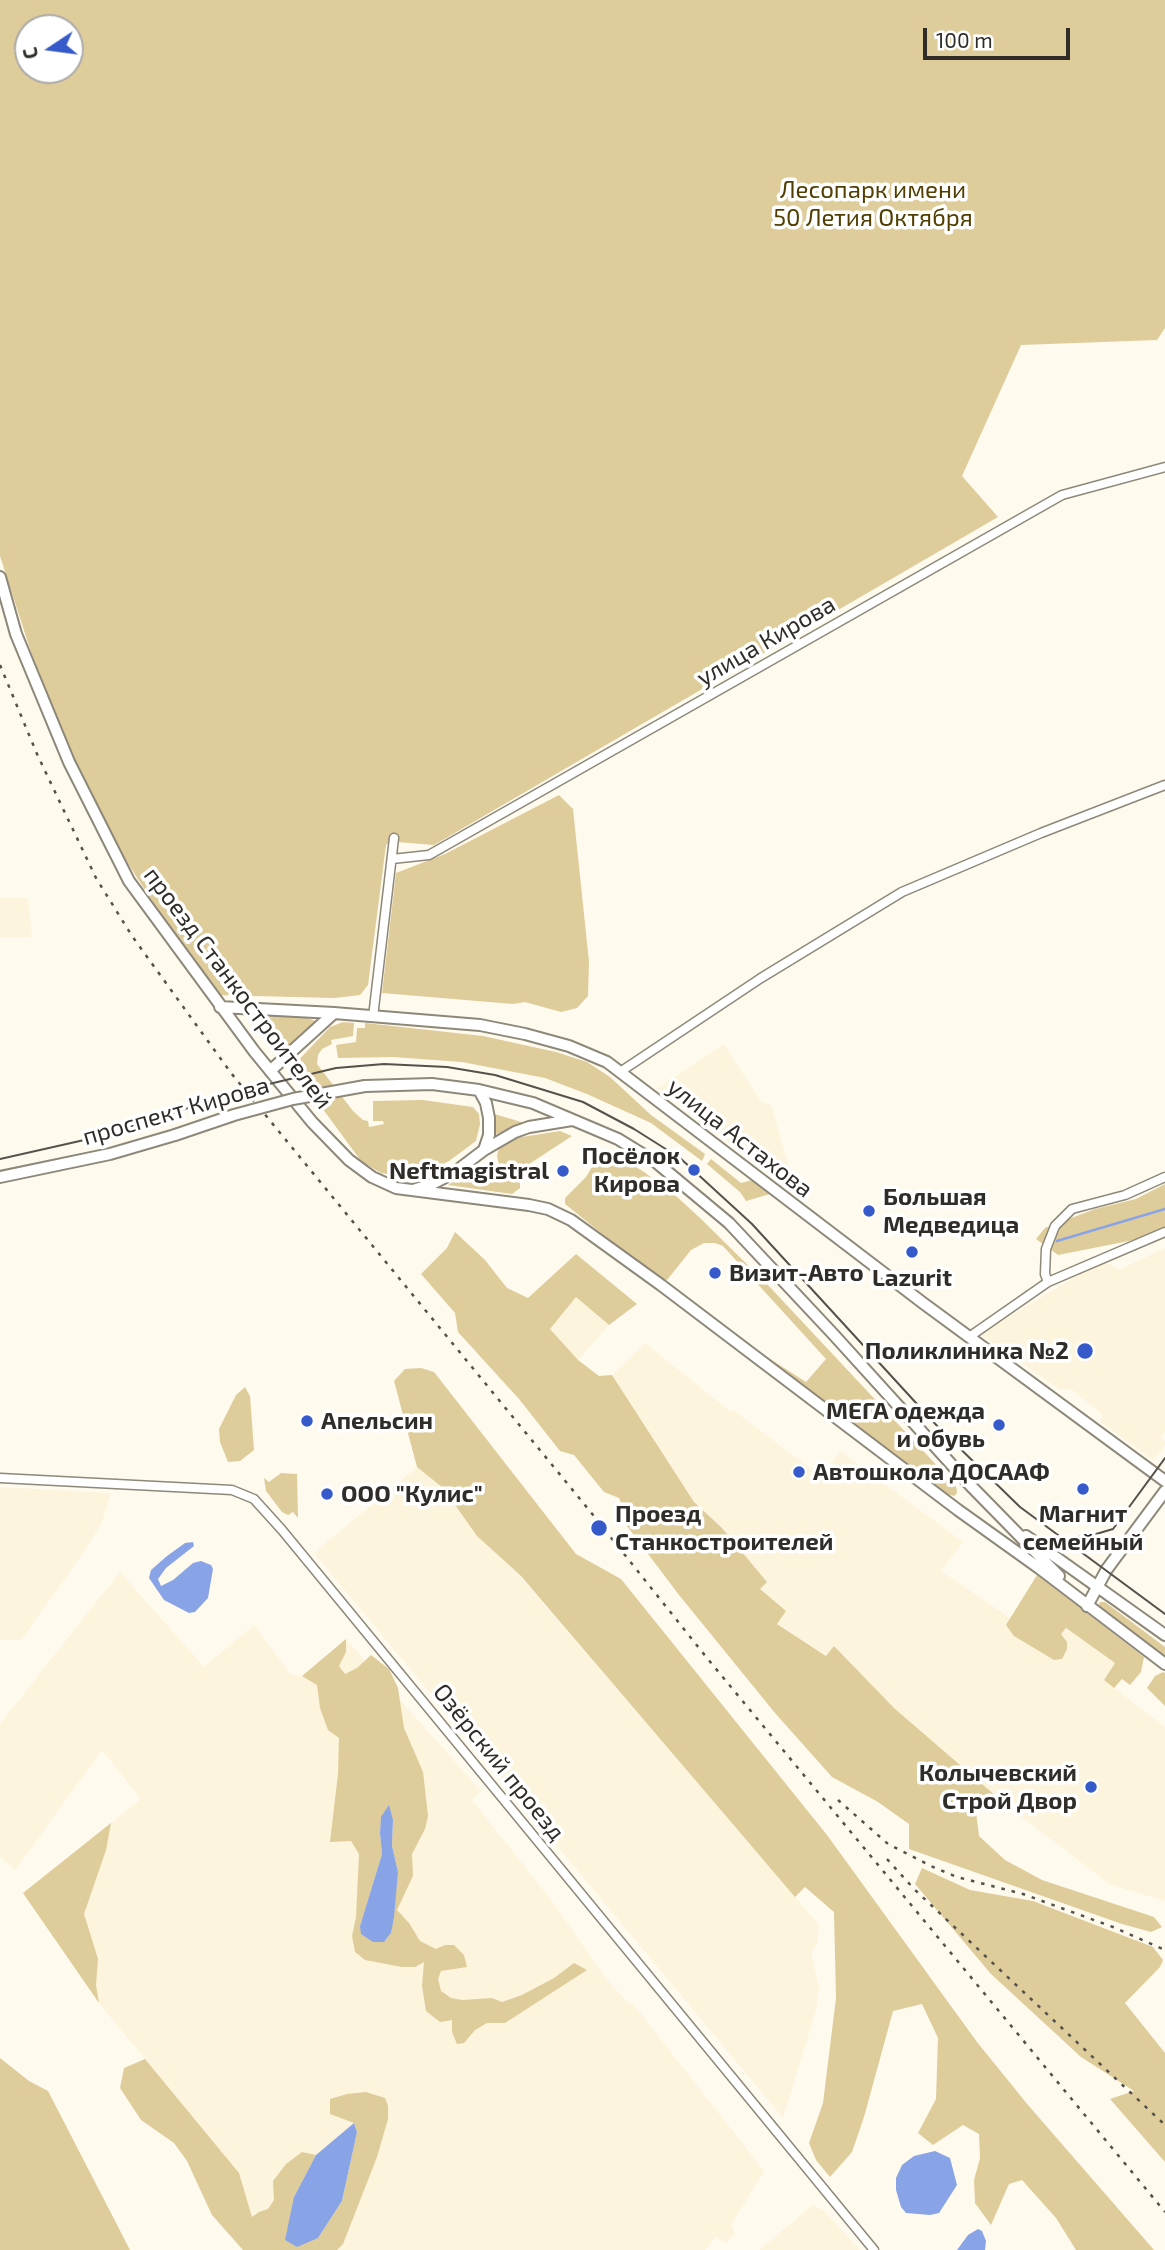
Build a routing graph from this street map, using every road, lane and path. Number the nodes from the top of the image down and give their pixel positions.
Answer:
1 (1165, 467) edge
2 (0, 578) edge
3 (1165, 785) edge
4 (394, 838) dead end
5 (391, 859) junction
6 (220, 1007) junction
7 (334, 1013) junction
8 (373, 1017) junction
9 (270, 1071) junction
10 (620, 1072) junction
11 (479, 1090) junction
12 (575, 1120) junction
13 (484, 1150) junction
14 (0, 1177) edge
15 (1165, 1177) edge
16 (408, 1191) junction
17 (1165, 1232) edge
18 (1048, 1282) junction
19 (969, 1337) junction
20 (0, 1478) edge
21 (1165, 1481) edge
22 (1165, 1490) edge
23 (1006, 1522) junction
24 (1098, 1586) junction
25 (1087, 1606) junction
26 (1165, 1635) edge
27 (1165, 1664) edge
28 (874, 2250) edge

1 - 5 street, улица Кирова
2 - 6 main road, проезд Станкостроителей
3 - 10 street
4 - 5 street
5 - 8 street
6 - 7 main road, улица Астахова
6 - 9 main road, проезд Станкостроителей
7 - 8 main road, улица Астахова
7 - 9 main road
8 - 10 main road, улица Астахова
9 - 16 main road, проезд Станкостроителей
10 - 19 main road, улица Астахова
11 - 12 main road
11 - 13 main road
11 - 14 main road, проспект Кирова, bridge
12 - 13 main road
12 - 23 main road
13 - 16 main road
15 - 18 street
16 - 25 main road
17 - 18 street
18 - 19 street
19 - 21 main road, улица Астахова
20 - 28 street, Озёрский проезд
22 - 24 main road
23 - 24 main road
23 - 25 main road
24 - 25 main road
24 - 26 main road
25 - 27 main road

